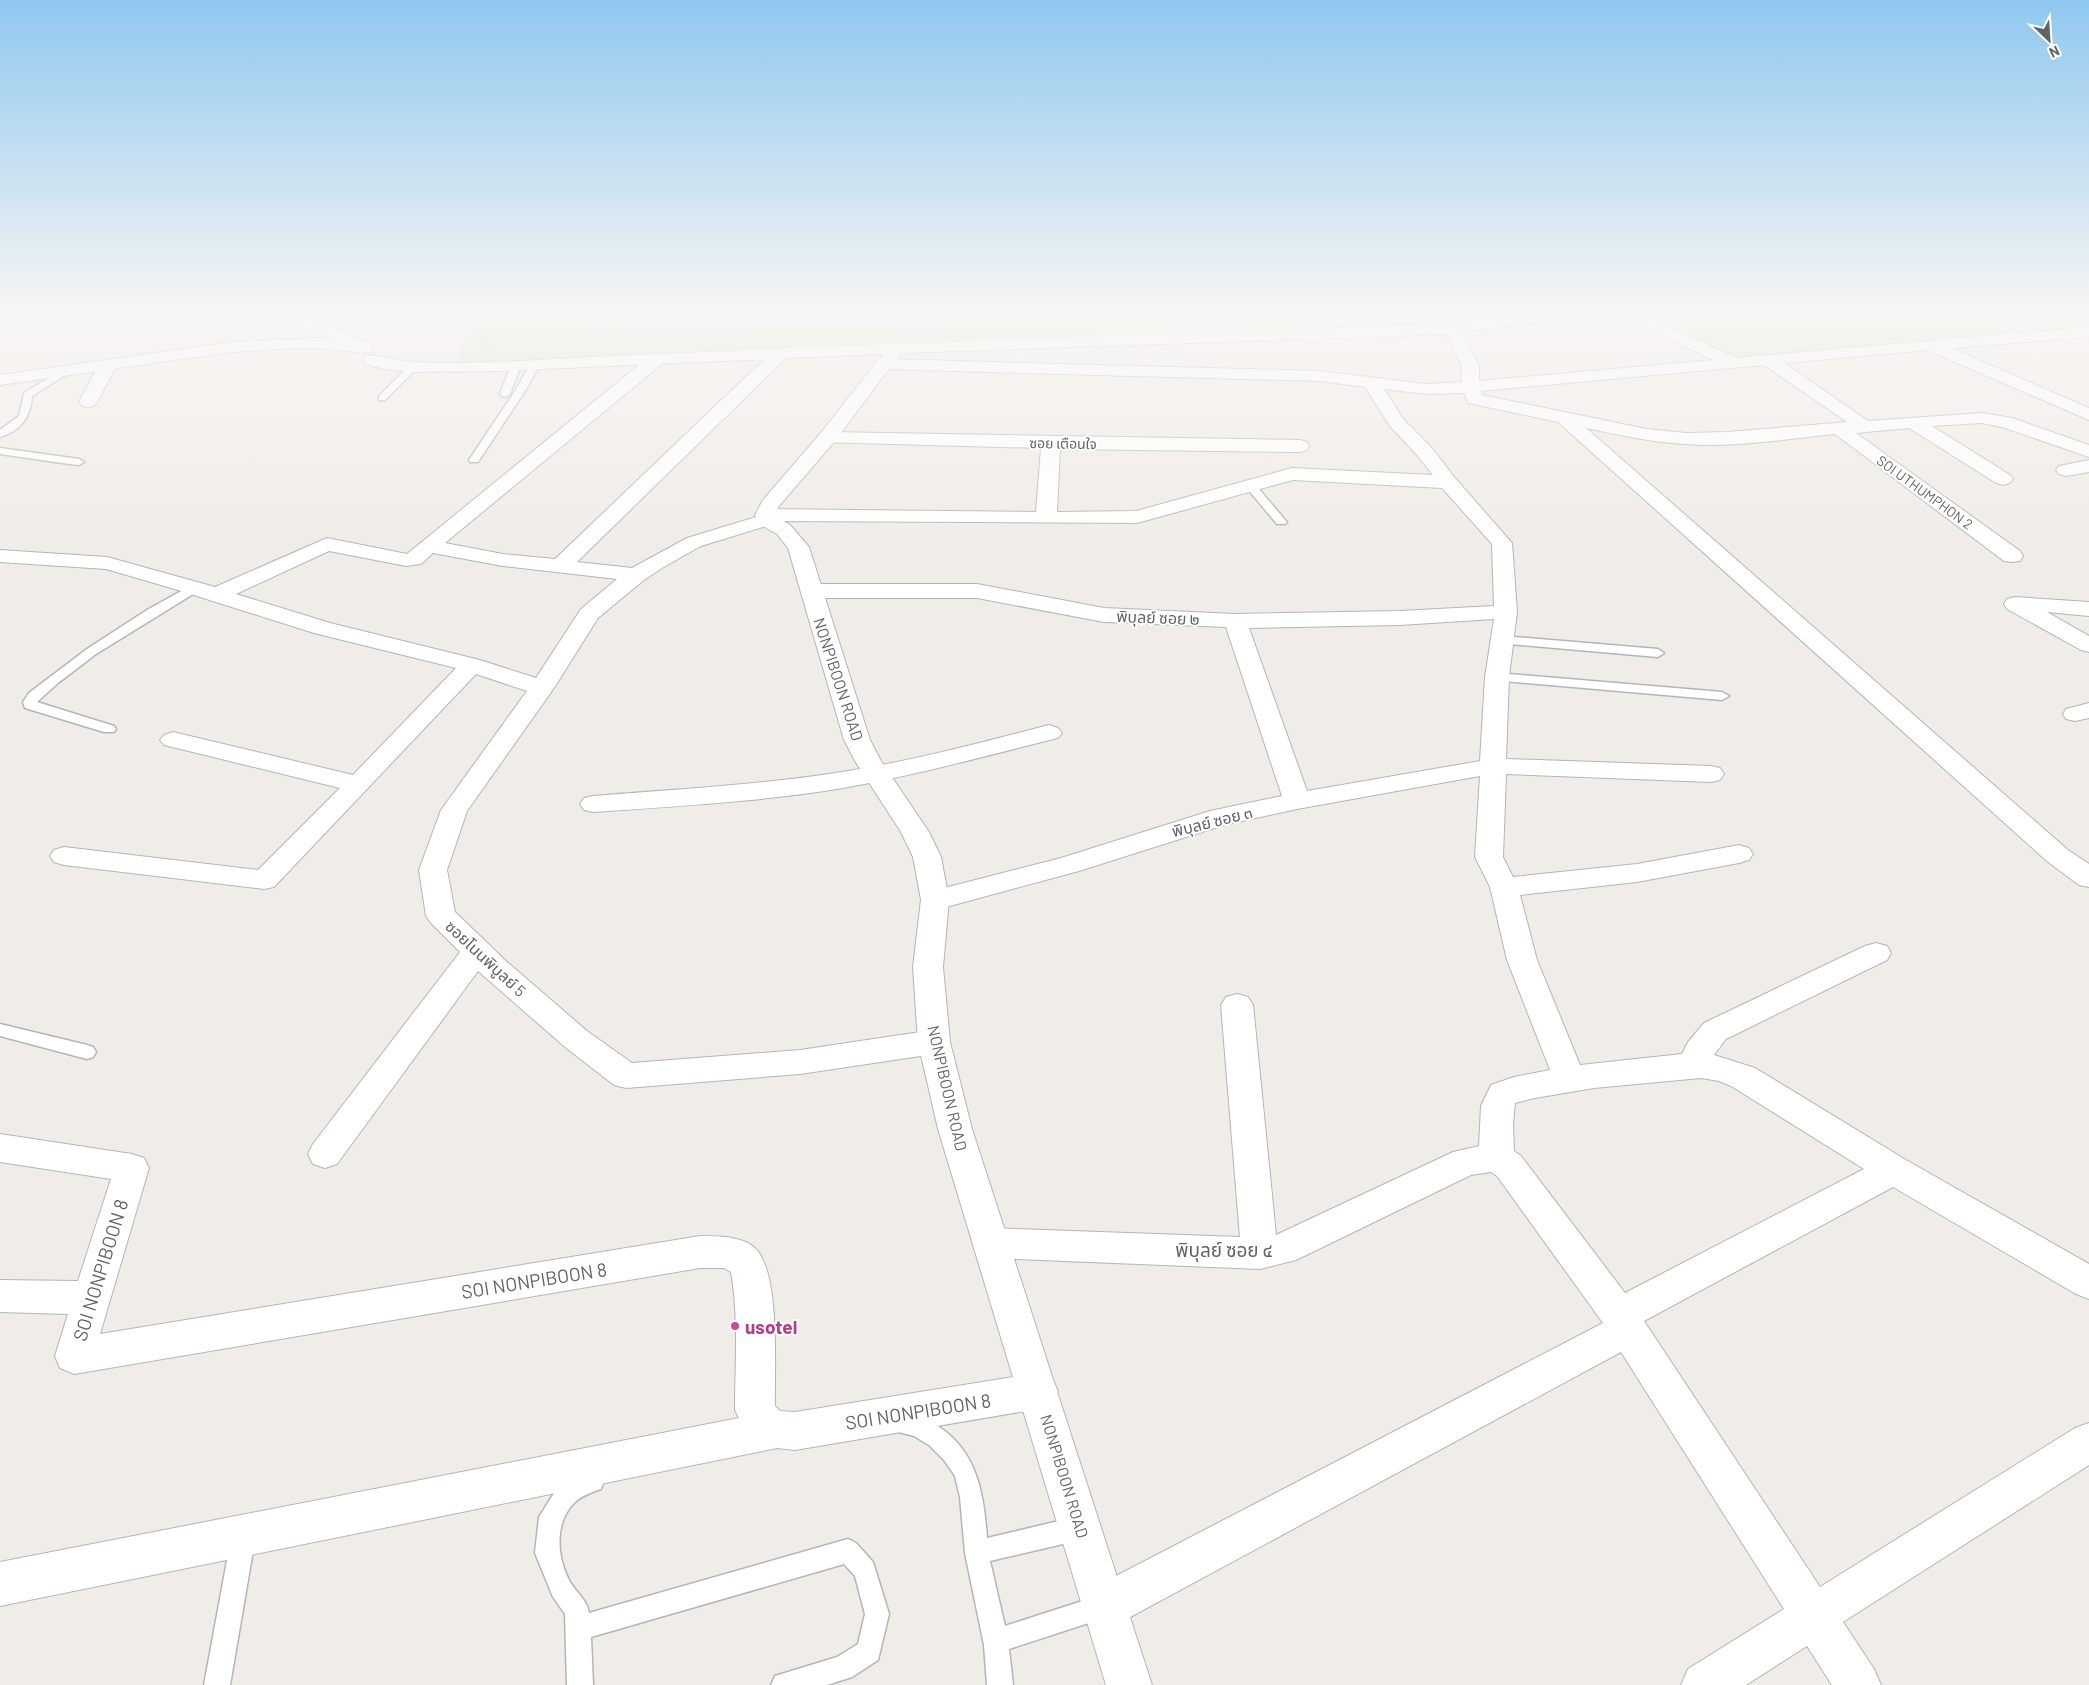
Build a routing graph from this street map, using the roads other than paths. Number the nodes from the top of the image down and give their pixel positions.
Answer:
1 (29, 394) edge
2 (93, 394) edge
3 (386, 394) edge
4 (518, 394) edge
5 (615, 394) edge
6 (739, 394) edge
7 (861, 394) edge
8 (1378, 394) edge
9 (1473, 394) edge
10 (1817, 394) edge
11 (2042, 394) edge
12 (382, 398) dead end
13 (88, 402) dead end
14 (2089, 414) edge
15 (1564, 418) junction
16 (1912, 422) junction
17 (1864, 426) junction
18 (1838, 428) junction
19 (0, 434) edge
20 (827, 438) junction
21 (1051, 443) junction
22 (1300, 446) dead end
23 (0, 451) edge
24 (2089, 451) edge
25 (474, 460) dead end
26 (79, 462) dead end
27 (2089, 466) edge
28 (2066, 470) dead end
29 (2003, 479) dead end
30 (1448, 482) junction
31 (1250, 484) junction
32 (766, 518) junction
33 (1046, 518) junction
34 (1280, 522) dead end
35 (428, 546) junction
36 (0, 556) edge
37 (2012, 556) dead end
38 (562, 565) junction
39 (636, 575) junction
40 (194, 588) junction
41 (812, 591) junction
42 (215, 594) junction
43 (2089, 609) edge
44 (1506, 612) junction
45 (1235, 621) junction
46 (1502, 640) junction
47 (2089, 645) edge
48 (1658, 653) dead end
49 (472, 665) junction
50 (1497, 677) junction
51 (542, 688) junction
52 (1722, 696) dead end
53 (109, 729) dead end
54 (1049, 733) dead end
55 (174, 740) dead end
56 (1494, 766) junction
57 (877, 774) junction
58 (1711, 774) dead end
59 (359, 784) junction
60 (1297, 801) junction
61 (593, 804) dead end
62 (1739, 854) dead end
63 (64, 856) dead end
64 (2089, 878) edge
65 (1504, 887) junction
66 (935, 900) junction
67 (477, 951) junction
68 (1876, 953) dead end
69 (1236, 1006) dead end
70 (0, 1030) edge
71 (934, 1042) junction
72 (87, 1052) dead end
73 (1697, 1065) junction
74 (1570, 1080) junction
75 (0, 1148) edge
76 (325, 1154) dead end
77 (1497, 1157) junction
78 (1894, 1170) junction
79 (991, 1243) junction
80 (1260, 1253) junction
81 (2089, 1283) edge
82 (0, 1296) edge
83 (92, 1298) junction
84 (1624, 1322) junction
85 (1038, 1391) junction
86 (775, 1430) junction
87 (2089, 1442) edge
88 (1081, 1528) junction
89 (243, 1535) junction
90 (977, 1552) junction
91 (0, 1584) edge
92 (1105, 1606) junction
93 (1812, 1615) junction
94 (579, 1628) junction
95 (996, 1641) junction
96 (217, 1685) edge
97 (580, 1685) edge
98 (784, 1685) edge
99 (1000, 1685) edge
100 (1129, 1685) edge
101 (1704, 1685) edge
102 (1858, 1685) edge

1 - 19 lane
2 - 13 street
3 - 12 lane
4 - 25 lane
5 - 35 street
6 - 38 street
7 - 20 street
8 - 30 street
9 - 15 street
10 - 17 street
11 - 14 street
15 - 18 street
15 - 64 street
16 - 17 street
16 - 24 street
16 - 29 street
17 - 18 street
18 - 37 street, SOI UTHUMPHON 2
20 - 21 street, ซอย เตือนใจ
20 - 32 street
21 - 22 street, ซอย เตือนใจ
21 - 33 street
23 - 26 lane
27 - 28 street
30 - 31 street, ซอยโนนพิบูลย์ 5
30 - 44 street
31 - 33 street, ซอยโนนพิบูลย์ 5
31 - 34 lane
32 - 33 street, ซอยโนนพิบูลย์ 5
32 - 39 street, ซอยโนนพิบูลย์ 5
32 - 41 street, NONPIBOON ROAD
35 - 38 street
35 - 42 street
36 - 40 street
38 - 39 street
39 - 51 street, ซอยโนนพิบูลย์ 5
40 - 42 street
40 - 53 lane
41 - 45 street, พิบุลย์ ซอย ๒
41 - 57 street, NONPIBOON ROAD
42 - 49 street
43 - 47 street
44 - 45 street, พิบุลย์ ซอย ๒
44 - 46 street
45 - 60 street
46 - 48 lane
46 - 50 street
49 - 51 street
49 - 59 street
50 - 52 lane
50 - 56 street
51 - 67 street, ซอยโนนพิบูลย์ 5
54 - 57 street
55 - 59 street
56 - 58 street, พิบุลย์ ซอย ๓
56 - 60 street, พิบุลย์ ซอย ๓
56 - 65 street
57 - 61 street
57 - 66 street, NONPIBOON ROAD
59 - 63 street
60 - 66 street, พิบุลย์ ซอย ๓
62 - 65 street
65 - 74 street
66 - 71 street, NONPIBOON ROAD
67 - 71 street, ซอยโนนพิบูลย์ 5
67 - 76 street
68 - 73 street
69 - 80 street
70 - 72 lane
71 - 79 street, NONPIBOON ROAD
73 - 74 street
73 - 78 street
74 - 77 street
75 - 83 street, SOI NONPIBOON 8
77 - 80 street, พิบุลย์ ซอย ๔
77 - 84 street
78 - 81 street
78 - 84 street
79 - 80 street, พิบุลย์ ซอย ๔
79 - 85 street, NONPIBOON ROAD
82 - 83 street
83 - 86 street, SOI NONPIBOON 8
84 - 92 street
84 - 93 street
85 - 86 street, SOI NONPIBOON 8
85 - 88 street, NONPIBOON ROAD
86 - 89 street
87 - 93 street
88 - 90 lane
88 - 92 street, NONPIBOON ROAD
89 - 91 street
89 - 96 lane
90 - 94 lane
90 - 95 lane
92 - 95 lane
92 - 100 street, NONPIBOON ROAD
93 - 101 street
93 - 102 street
94 - 97 lane
94 - 98 lane
95 - 99 lane

